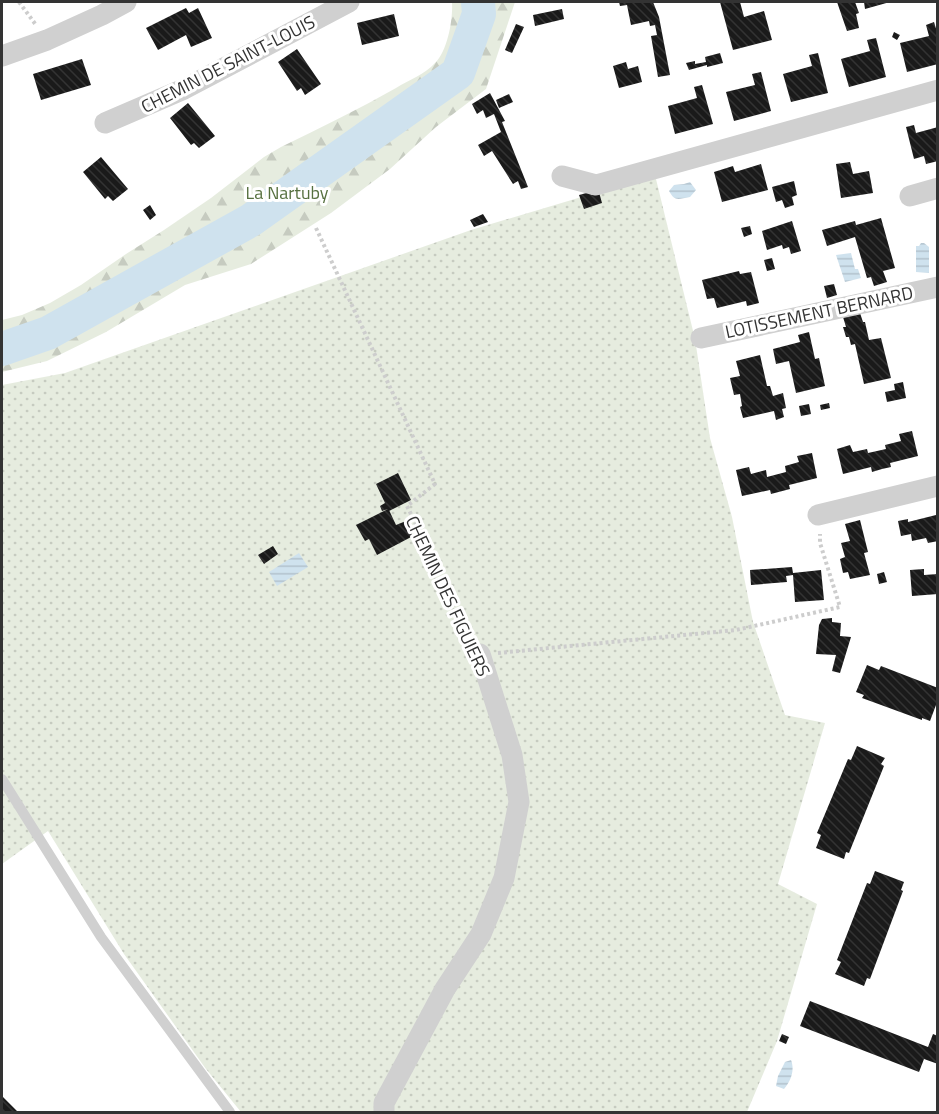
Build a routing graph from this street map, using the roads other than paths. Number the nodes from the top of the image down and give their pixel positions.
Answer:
1 (126, 2) edge
2 (349, 2) edge
3 (2, 56) edge
4 (938, 90) edge
5 (105, 123) dead end
6 (562, 176) dead end
7 (938, 188) edge
8 (910, 196) dead end
9 (938, 286) edge
10 (701, 338) dead end
11 (938, 486) edge
12 (818, 515) road end
13 (480, 654) road end
14 (2, 779) edge
15 (230, 1113) edge
16 (384, 1113) edge

1 - 3 street
2 - 5 street, CHEMIN DE SAINT-LOUIS
4 - 6 street
7 - 8 street
9 - 10 street, LOTISSEMENT BERNARD
11 - 12 street
13 - 16 street, CHEMIN DES FIGUIERS
14 - 15 lane

